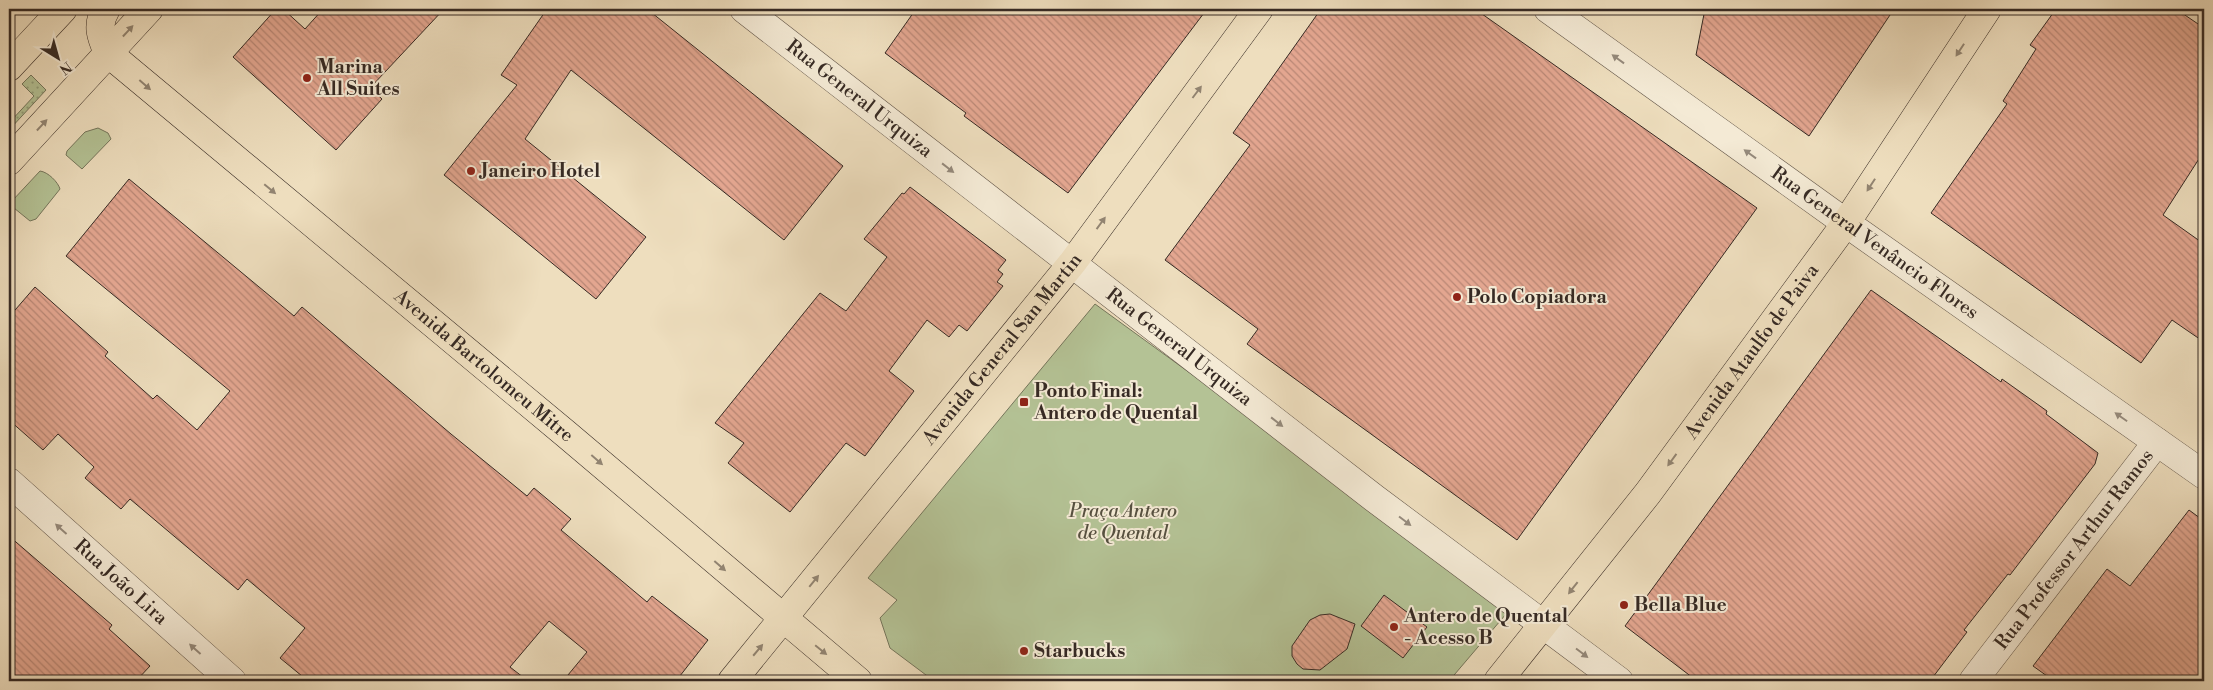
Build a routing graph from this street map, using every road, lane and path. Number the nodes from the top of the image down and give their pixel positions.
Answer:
1 (63, 9) edge
2 (106, 9) edge
3 (149, 9) edge
4 (744, 9) edge
5 (1259, 9) edge
6 (1548, 9) edge
7 (1987, 9) edge
8 (108, 53) junction
9 (9, 68) edge
10 (9, 161) edge
11 (1846, 223) junction
12 (1073, 262) junction
13 (2157, 442) junction
14 (2204, 475) edge
15 (9, 482) edge
16 (783, 620) junction
17 (1545, 625) junction
18 (232, 681) edge
19 (732, 681) edge
20 (858, 681) edge
21 (1498, 681) edge
22 (1619, 681) edge
23 (1973, 681) edge

1 - 9 main road
2 - 8 main road
8 -> 3 main road
4 -> 12 street, Rua General Urquiza
12 -> 5 main road, Avenida General San Martin
11 -> 6 street, Rua General Venâncio Flores
7 -> 11 main road, Avenida Ataulfo de Paiva
10 -> 8 main road
8 -> 16 main road, Avenida Bartolomeu Mitre
13 -> 11 street, Rua General Venâncio Flores
11 -> 17 main road, Avenida Ataulfo de Paiva
16 -> 12 main road, Avenida General San Martin
12 -> 17 street, Rua General Urquiza
13 - 14 street, Rua General Venâncio Flores
13 - 23 street, Rua Professor Arthur Ramos
18 -> 15 street, Rua João Lira
19 -> 16 main road, Avenida General San Martin
16 -> 20 main road, Avenida Bartolomeu Mitre
17 - 21 main road, Avenida Ataulfo de Paiva
17 -> 22 street, Rua General Urquiza

